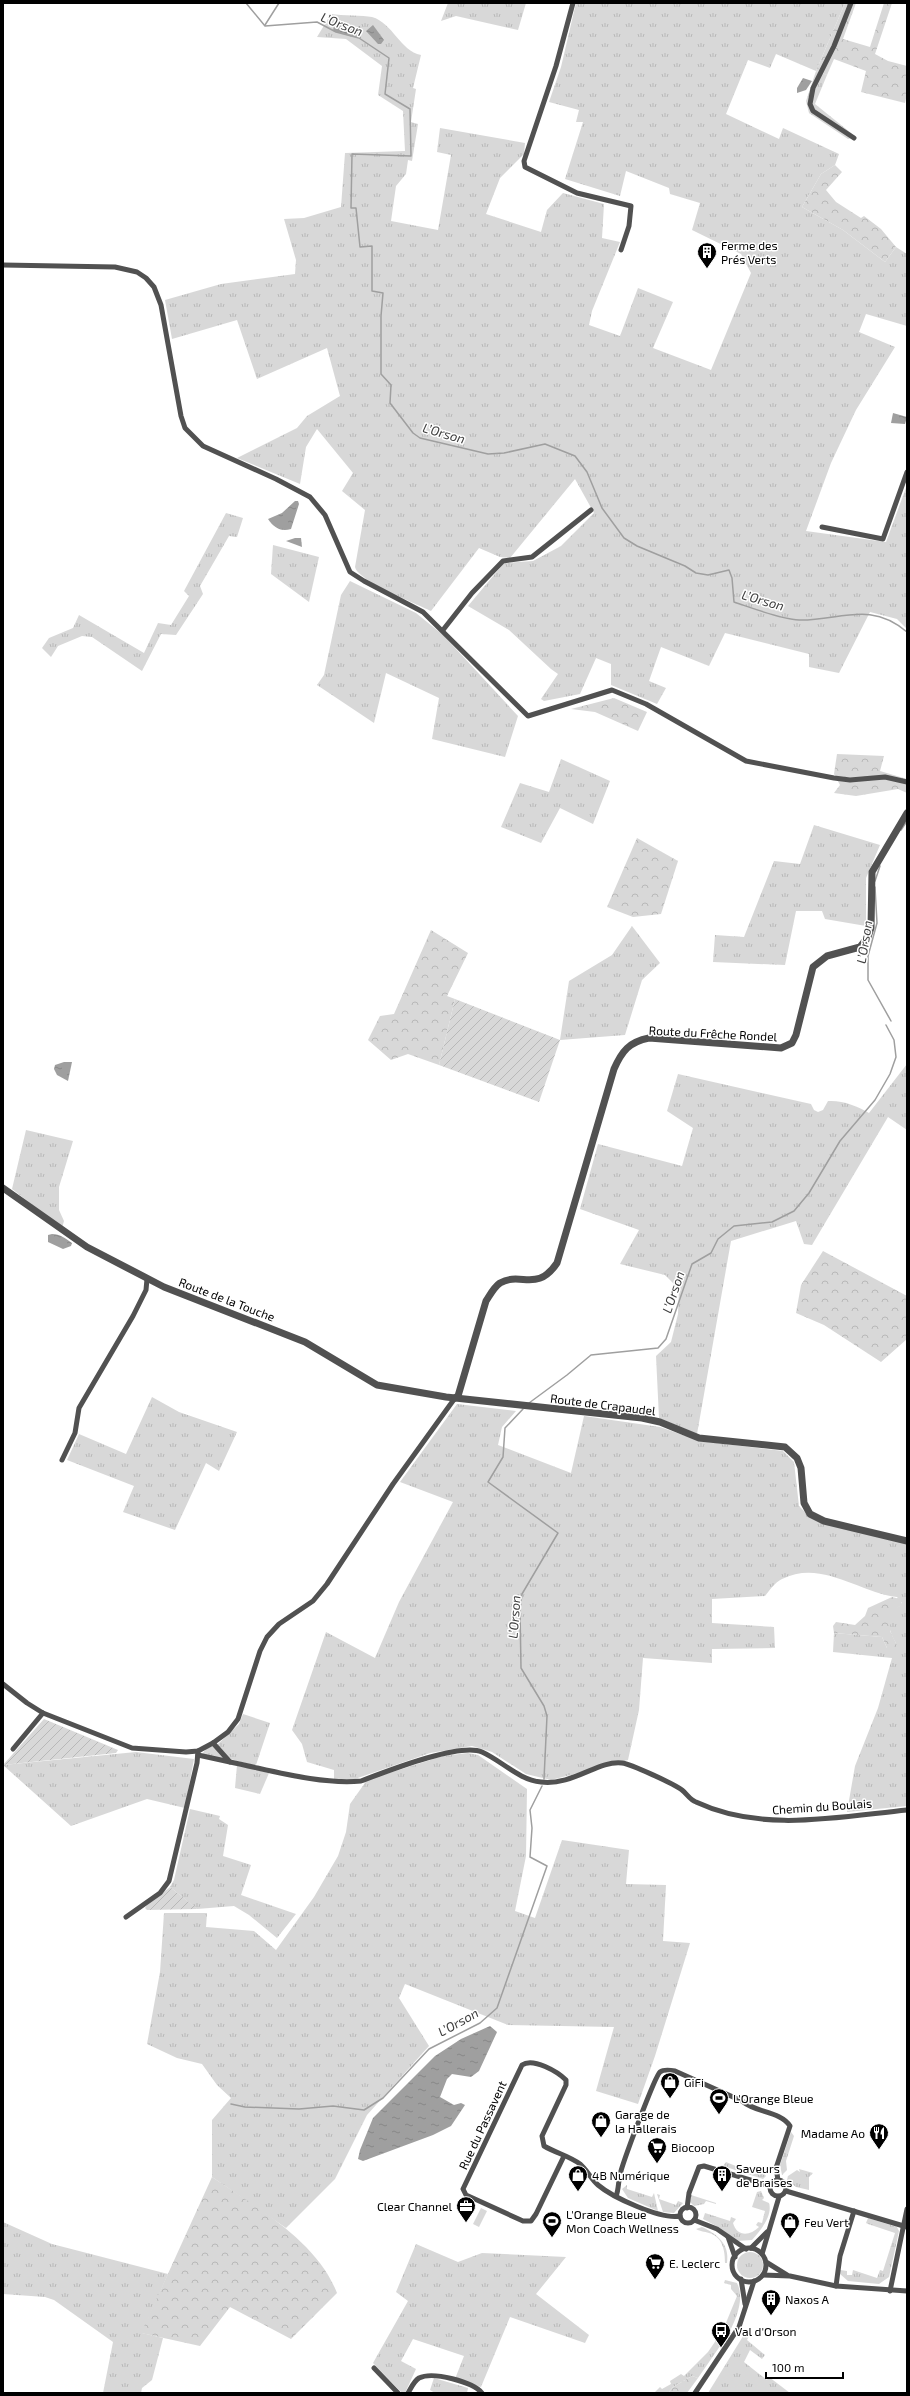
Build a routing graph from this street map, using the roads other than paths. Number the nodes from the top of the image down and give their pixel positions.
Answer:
1 (572, 3) edge
2 (850, 3) edge
3 (854, 138) dead end
4 (621, 250) dead end
5 (3, 265) edge
6 (907, 472) edge
7 (591, 510) dead end
8 (822, 527) dead end
9 (443, 630) junction
10 (907, 782) edge
11 (907, 813) edge
12 (3, 1188) edge
13 (147, 1279) junction
14 (455, 1398) junction
15 (62, 1460) dead end
16 (907, 1541) edge
17 (3, 1684) edge
18 (43, 1713) junction
19 (213, 1743) junction
20 (13, 1749) dead end
21 (198, 1753) junction
22 (230, 1762) junction
23 (907, 1810) edge
24 (126, 1917) dead end
25 (564, 2156) junction
26 (778, 2180) junction
27 (770, 2186) junction
28 (786, 2191) junction
29 (616, 2196) junction
30 (779, 2197) junction
31 (687, 2208) junction
32 (907, 2209) edge
33 (854, 2211) junction
34 (680, 2216) junction
35 (694, 2220) junction
36 (905, 2227) edge
37 (769, 2229) junction
38 (728, 2237) junction
39 (748, 2249) junction
40 (762, 2254) junction
41 (735, 2257) junction
42 (766, 2262) junction
43 (763, 2275) junction
44 (790, 2276) junction
45 (741, 2280) junction
46 (754, 2281) junction
47 (836, 2286) junction
48 (890, 2291) junction
49 (907, 2291) edge
50 (745, 2309) junction
51 (374, 2368) dead end
52 (398, 2393) edge
53 (408, 2393) edge
54 (482, 2393) edge
55 (695, 2393) edge

1 - 4 street
2 - 3 street
5 - 9 street
6 - 8 street
7 - 9 street
9 - 10 street
11 - 14 street, Route du Frêche Rondel
12 - 13 street, Route de la Touche
13 - 14 street, Route de la Touche
13 - 15 street
14 - 16 street, Route de Crapaudel
14 - 19 street
17 - 18 street
18 - 20 street
18 - 21 street
19 - 21 street
19 - 22 street
21 - 22 street, Chemin du Boulais
21 - 24 street
22 - 23 street, Chemin du Boulais
25 - 25 street, Rue du Passavent
25 - 29 street, Rue du Passavent
26 - 27 street
26 - 28 street
26 - 29 street
27 - 30 street
27 - 31 street
28 - 30 street
28 - 33 street
29 - 34 street, Rue du Passavent
30 - 37 street
31 - 34 street
31 - 35 street
32 - 36 street
33 - 36 street
33 - 47 street
34 - 35 street, Rue du Passavent
35 - 38 street, Rue du Passavent
36 - 48 street
37 - 39 street
37 - 40 street
38 - 39 street, Rue du Passavent
38 - 41 street
39 - 40 street
39 - 41 street
40 - 42 street
41 - 45 street
42 - 43 street
42 - 44 street
43 - 44 street
43 - 46 street
44 - 47 street
45 - 46 street
45 - 50 street
46 - 50 street
47 - 48 street
48 - 49 street
50 - 55 street
51 - 52 street
53 - 54 street

